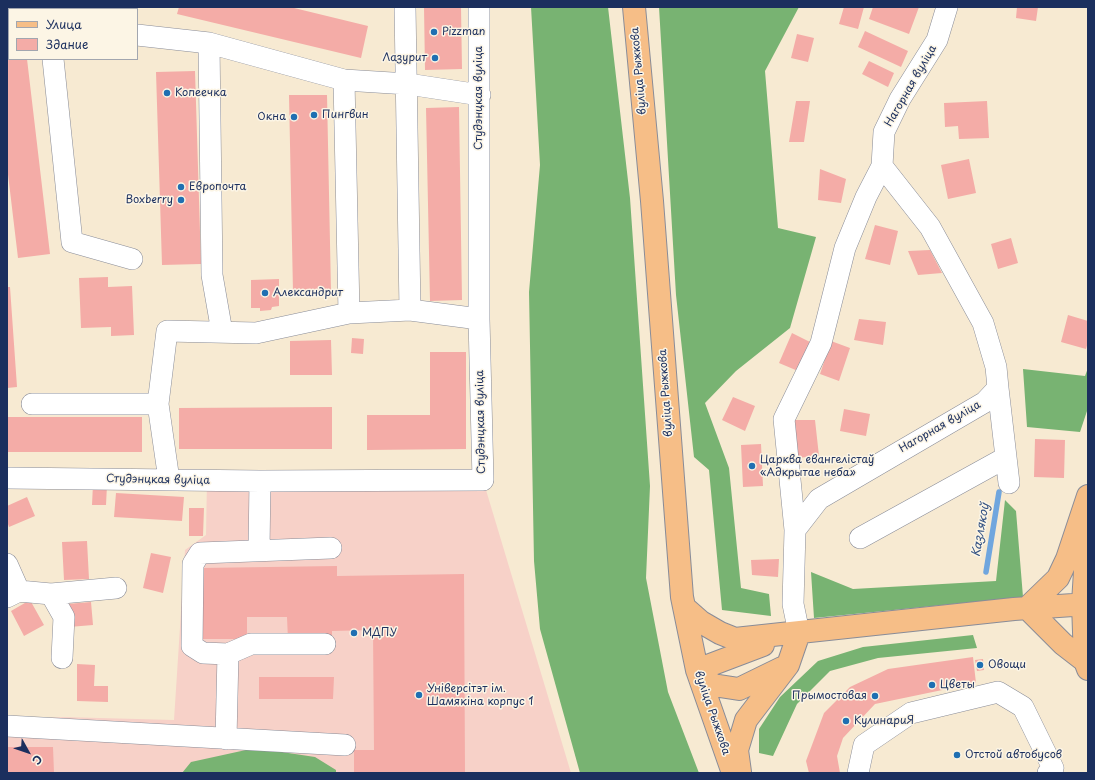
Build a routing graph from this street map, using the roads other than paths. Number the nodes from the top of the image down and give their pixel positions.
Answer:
1 (405, 7) edge
2 (479, 7) edge
3 (634, 7) edge
4 (947, 7) edge
5 (138, 35) edge
6 (209, 43) junction
7 (53, 60) edge
8 (344, 80) junction
9 (408, 84) junction
10 (480, 95) junction
11 (882, 166) junction
12 (132, 259) dead end
13 (410, 310) junction
14 (349, 313) junction
15 (479, 319) junction
16 (222, 332) junction
17 (998, 388) junction
18 (32, 404) dead end
19 (158, 404) junction
20 (1005, 458) junction
21 (7, 478) edge
22 (169, 480) junction
23 (260, 481) junction
24 (1009, 484) dead end
25 (1088, 496) edge
26 (1088, 524) edge
27 (795, 530) junction
28 (860, 538) dead end
29 (331, 548) dead end
30 (259, 550) junction
31 (7, 564) edge
32 (116, 588) dead end
33 (13, 594) edge
34 (51, 594) junction
35 (1085, 604) edge
36 (684, 607) junction
37 (1026, 608) junction
38 (799, 633) junction
39 (325, 644) dead end
40 (228, 654) junction
41 (62, 658) dead end
42 (1087, 664) edge
43 (788, 665) junction
44 (697, 670) junction
45 (7, 726) edge
46 (226, 739) junction
47 (345, 745) dead end
48 (733, 773) edge
49 (740, 773) edge
50 (858, 773) edge
51 (1048, 773) edge

1 - 9 street
2 - 10 street, Студэнцкая вуліца
3 - 36 main road, вуліца Рыжкова
4 - 11 street, Нагорная вуліца
5 - 6 street
6 - 8 street
6 - 16 street
7 - 12 street
8 - 9 street
8 - 14 street
9 - 10 street
9 - 13 street
10 - 15 street, Студэнцкая вуліца
11 - 17 street
11 - 27 street, Нагорная вуліца
13 - 14 street
13 - 15 street
14 - 16 street
15 - 23 street, Студэнцкая вуліца
16 - 19 street
17 - 20 street
17 - 27 street, Нагорная вуліца
18 - 19 street
19 - 22 street
20 - 24 street
20 - 28 street
21 - 22 street, Студэнцкая вуліца
22 - 23 street, Студэнцкая вуліца
23 - 30 street
25 - 37 main road
26 - 35 main road
27 - 38 street, Нагорная вуліца
29 - 30 street
30 - 40 street
31 - 33 street
32 - 34 street
33 - 34 street
34 - 41 street
35 - 37 main road
35 - 42 main road
36 - 38 main road
36 - 44 main road, вуліца Рыжкова
37 - 38 main road
37 - 42 main road
38 - 43 main road
38 - 44 main road
39 - 40 street
40 - 46 street
43 - 44 main road
43 - 49 main road
44 - 48 main road, вуліца Рыжкова
45 - 46 street
46 - 47 street
50 - 51 street

